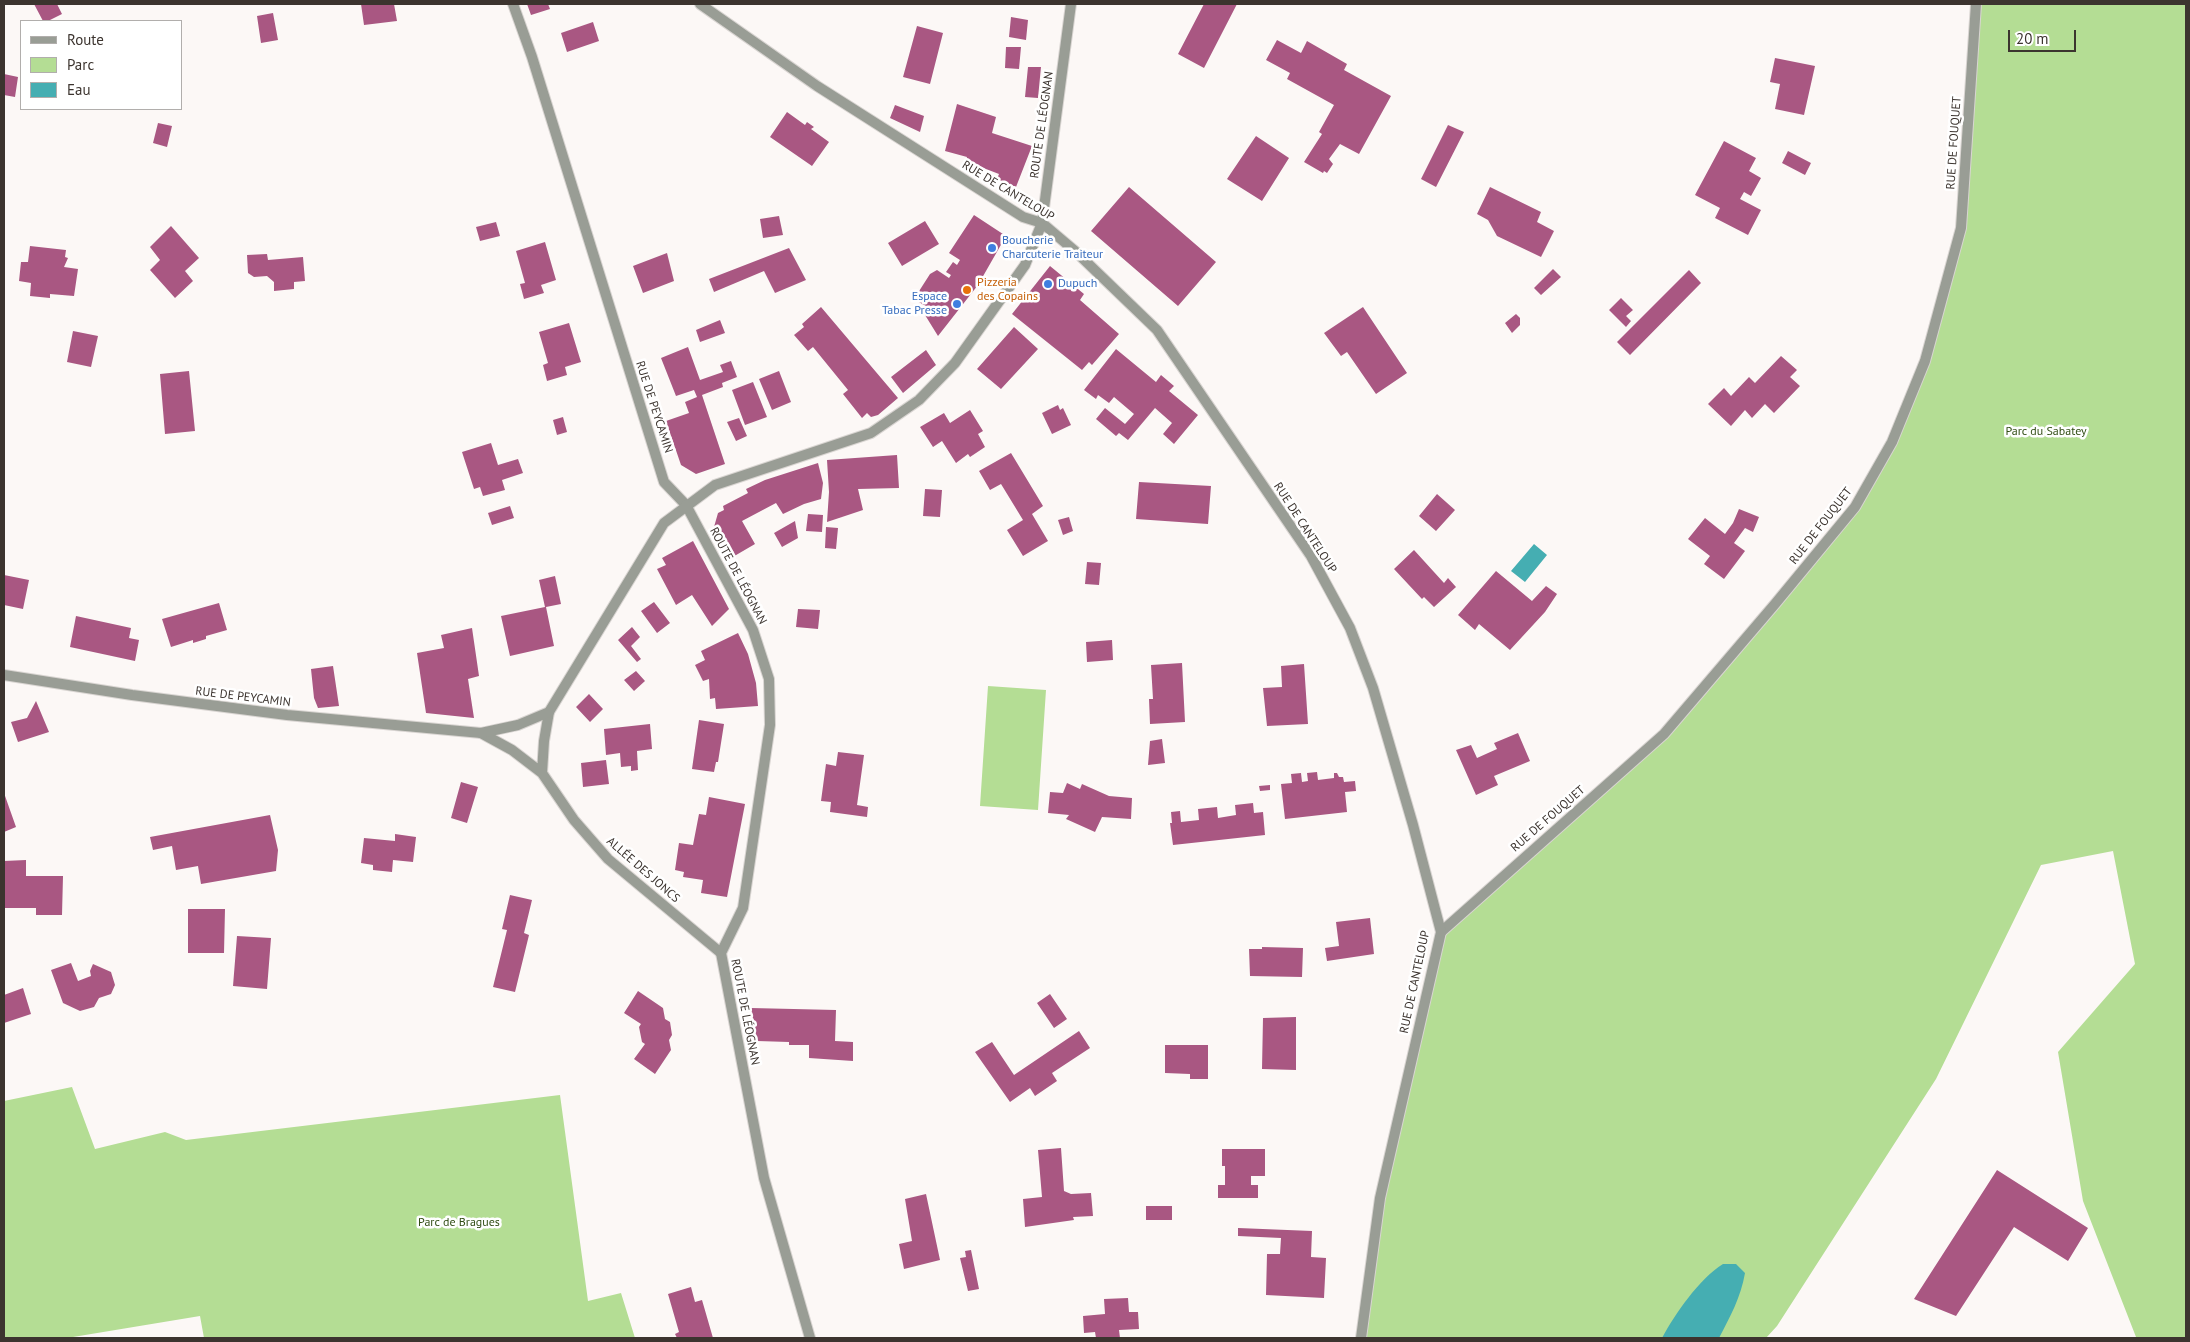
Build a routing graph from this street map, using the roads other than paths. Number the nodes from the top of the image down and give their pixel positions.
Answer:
1 (513, 4) edge
2 (700, 4) edge
3 (1071, 4) edge
4 (1976, 4) edge
5 (1042, 224) junction
6 (686, 505) junction
7 (4, 674) edge
8 (549, 712) junction
9 (481, 733) junction
10 (542, 773) junction
11 (1440, 932) junction
12 (720, 953) junction
13 (810, 1338) edge
14 (1361, 1338) edge

1 - 6 street, RUE DE PEYCAMIN
2 - 5 street, RUE DE CANTELOUP
3 - 5 street, ROUTE DE LÉOGNAN
4 - 11 street, RUE DE FOUQUET
5 - 6 street, ROUTE DE LÉOGNAN
5 - 11 street, RUE DE CANTELOUP
6 - 8 street
6 - 12 street, ROUTE DE LÉOGNAN
7 - 9 street, RUE DE PEYCAMIN
8 - 9 street, RUE DE PEYCAMIN
8 - 10 street
9 - 10 street, RUE DE PEYCAMIN
10 - 12 street, ALLÉE DES JONCS
11 - 14 street, RUE DE CANTELOUP
12 - 13 street, ROUTE DE LÉOGNAN

